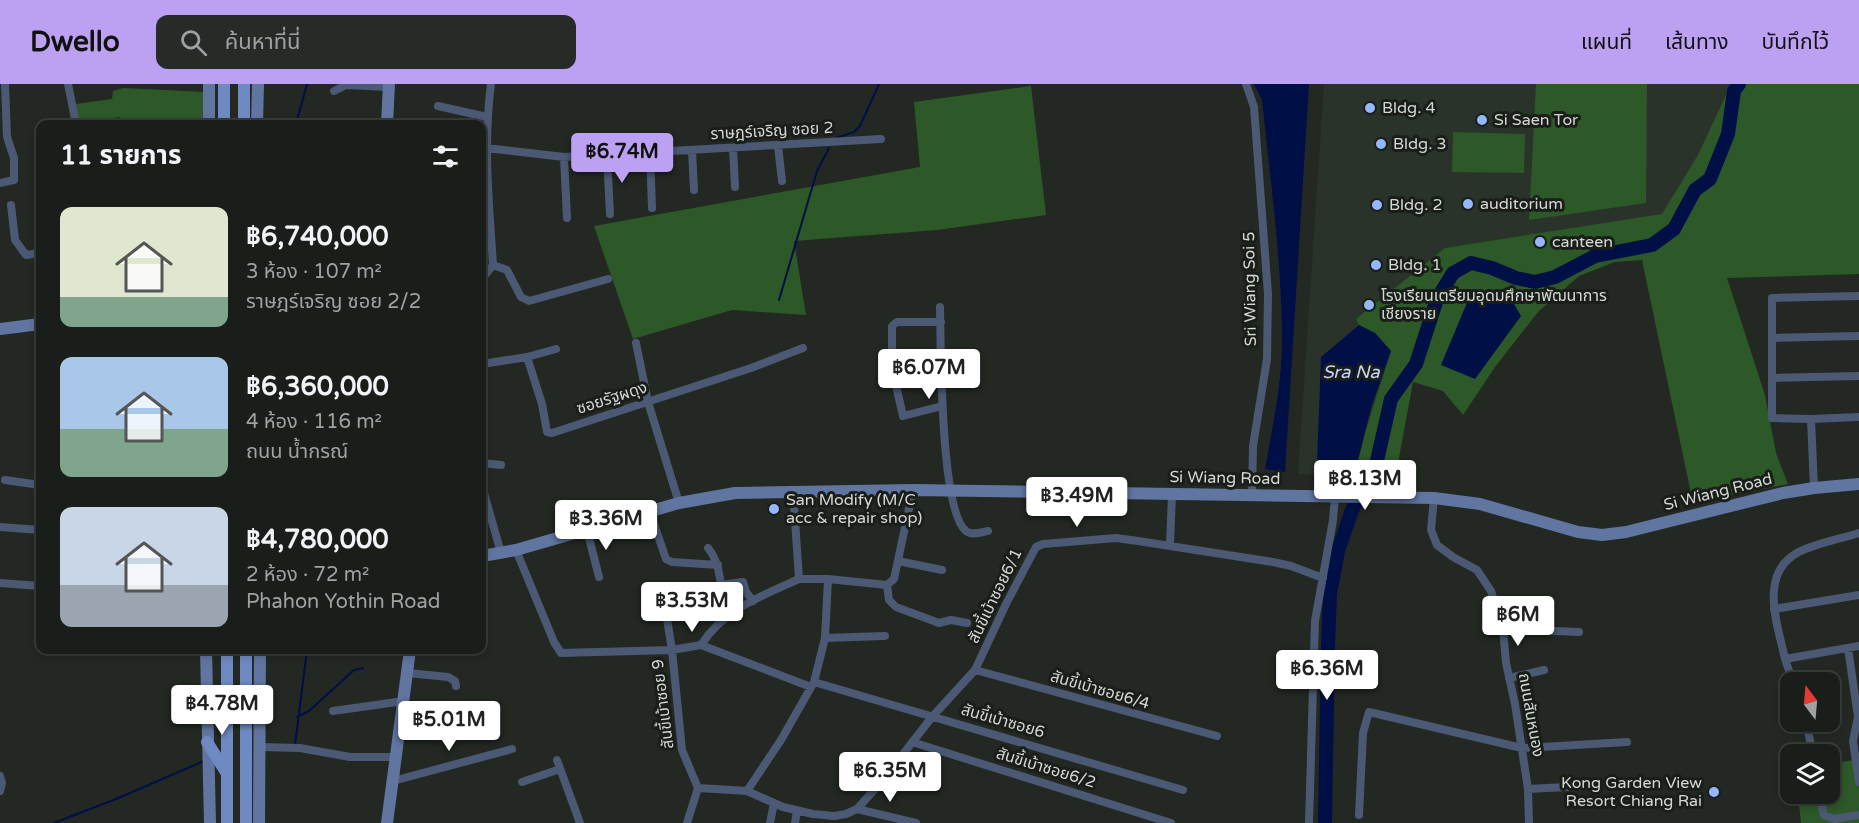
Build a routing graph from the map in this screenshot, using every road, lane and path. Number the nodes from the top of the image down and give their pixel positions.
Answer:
1 (5, 84) edge
2 (210, 84) edge
3 (224, 84) edge
4 (258, 84) edge
5 (491, 84) edge
6 (1246, 84) edge
7 (389, 85) edge
8 (243, 87) edge
9 (69, 88) edge
10 (334, 91) dead end
11 (438, 106) dead end
12 (487, 117) junction
13 (75, 120) edge
14 (209, 120) edge
15 (224, 120) edge
16 (244, 120) edge
17 (257, 120) edge
18 (387, 120) edge
19 (3, 137) edge
20 (881, 139) dead end
21 (778, 146) junction
22 (486, 148) junction
23 (733, 148) junction
24 (692, 150) junction
25 (650, 152) junction
26 (608, 154) junction
27 (564, 157) junction
28 (782, 181) dead end
29 (0, 183) edge
30 (735, 187) dead end
31 (694, 190) dead end
32 (11, 205) dead end
33 (652, 208) dead end
34 (610, 214) dead end
35 (567, 218) dead end
36 (36, 254) edge
37 (493, 265) junction
38 (486, 274) edge
39 (608, 279) dead end
40 (1859, 296) edge
41 (940, 307) dead end
42 (940, 322) junction
43 (36, 324) edge
44 (0, 329) edge
45 (1859, 336) edge
46 (1772, 338) junction
47 (636, 343) dead end
48 (803, 348) dead end
49 (556, 349) dead end
50 (527, 357) junction
51 (486, 363) edge
52 (1859, 376) edge
53 (1772, 378) junction
54 (648, 402) junction
55 (942, 406) junction
56 (1859, 417) edge
57 (1810, 419) junction
58 (486, 463) edge
59 (501, 465) dead end
60 (5, 480) dead end
61 (36, 484) edge
62 (1859, 484) edge
63 (1814, 488) junction
64 (913, 490) junction
65 (794, 491) junction
66 (951, 491) junction
67 (1172, 494) junction
68 (1252, 495) junction
69 (1335, 496) junction
70 (1434, 498) junction
71 (486, 500) edge
72 (679, 503) junction
73 (650, 512) junction
74 (0, 527) edge
75 (36, 530) edge
76 (587, 530) junction
77 (988, 531) dead end
78 (1859, 533) edge
79 (1170, 545) junction
80 (708, 549) dead end
81 (516, 550) junction
82 (501, 553) junction
83 (486, 555) edge
84 (898, 561) junction
85 (718, 565) junction
86 (942, 570) dead end
87 (599, 578) dead end
88 (1323, 578) junction
89 (799, 579) junction
90 (828, 579) junction
91 (0, 583) edge
92 (887, 585) junction
93 (36, 586) edge
94 (663, 594) dead end
95 (1859, 595) edge
96 (753, 600) junction
97 (1774, 609) junction
98 (967, 623) dead end
99 (1503, 629) junction
100 (1579, 632) dead end
101 (885, 636) dead end
102 (825, 638) junction
103 (701, 645) junction
104 (1859, 646) edge
105 (1848, 648) junction
106 (672, 650) junction
107 (206, 654) edge
108 (227, 654) edge
109 (246, 654) edge
110 (260, 654) edge
111 (410, 654) edge
112 (1785, 659) junction
113 (975, 670) junction
114 (1544, 670) dead end
115 (1790, 672) edge
116 (408, 673) junction
117 (1509, 678) junction
118 (812, 684) junction
119 (456, 686) dead end
120 (404, 701) junction
121 (333, 711) dead end
122 (932, 717) junction
123 (227, 724) junction
124 (246, 724) junction
125 (1217, 736) dead end
126 (207, 742) junction
127 (912, 742) junction
128 (1627, 742) dead end
129 (260, 747) junction
130 (1522, 748) junction
131 (512, 749) dead end
132 (397, 757) junction
133 (227, 773) junction
134 (0, 776) edge
135 (393, 781) junction
136 (522, 782) dead end
137 (1859, 782) edge
138 (1585, 786) dead end
139 (698, 788) junction
140 (1528, 789) junction
141 (1183, 790) dead end
142 (0, 791) edge
143 (747, 791) junction
144 (774, 803) junction
145 (1821, 804) edge
146 (857, 809) junction
147 (797, 810) junction
148 (1359, 815) dead end
149 (1859, 815) edge
150 (247, 820) edge
151 (210, 823) edge
152 (227, 823) edge
153 (259, 823) edge
154 (387, 823) edge
155 (580, 823) edge
156 (687, 823) edge
157 (770, 823) edge
158 (795, 823) edge
159 (916, 823) edge
160 (1171, 823) edge
161 (1309, 823) edge
162 (1529, 823) edge

1 - 19 street
2 - 14 main road
3 - 15 main road
4 - 17 main road
5 - 12 street
6 - 68 street, Sri Wiang Soi 5
7 - 10 street
7 - 18 main road
8 - 16 main road
9 - 13 street
11 - 12 street
12 - 22 street
19 - 29 street
20 - 21 street, ราษฎร์เจริญ ซอย 2
21 - 23 street, ราษฎร์เจริญ ซอย 2
21 - 28 street
22 - 27 street, ราษฎร์เจริญ ซอย 2
22 - 37 street
23 - 24 street, ราษฎร์เจริญ ซอย 2
23 - 30 street
24 - 25 street, ราษฎร์เจริญ ซอย 2
24 - 31 street
25 - 26 street, ราษฎร์เจริญ ซอย 2
25 - 33 street
26 - 27 street, ราษฎร์เจริญ ซอย 2
26 - 34 street
27 - 35 street
32 - 36 street
37 - 38 street
37 - 39 street
40 - 46 street
41 - 42 street
42 - 55 street
42 - 55 street
43 - 44 main road
45 - 46 street
46 - 53 street
47 - 54 street
48 - 54 street, ซอยรัฐผดุง
49 - 50 street
50 - 51 street
50 - 54 street, ซอยรัฐผดุง
52 - 53 street
53 - 57 street
54 - 72 street
55 - 66 street
56 - 57 street
57 - 63 street
58 - 59 street
60 - 61 street
62 - 63 main road, Si Wiang Road
63 - 70 main road, Si Wiang Road
64 - 65 main road, Si Wiang Road
64 - 66 main road, Si Wiang Road
64 - 84 street
65 - 72 main road, Si Wiang Road
65 - 89 street
66 - 67 main road, Si Wiang Road
66 - 77 street
67 - 68 main road, Si Wiang Road
67 - 79 street
68 - 69 main road, Si Wiang Road
69 - 70 main road, Si Wiang Road
69 - 88 street
70 - 99 street, ถนนสันหนอง
71 - 82 street
72 - 73 main road, Si Wiang Road
73 - 76 main road, Si Wiang Road
73 - 85 street
74 - 75 street
76 - 81 main road, Si Wiang Road
76 - 87 street
78 - 97 street
79 - 88 street, สันขี้เบ้าซอย6/1
79 - 113 street, สันขี้เบ้าซอย6/1
80 - 85 street
81 - 82 main road, Si Wiang Road
81 - 106 street
82 - 83 main road, Si Wiang Road
84 - 86 street
84 - 92 street
85 - 96 street
88 - 161 street
89 - 90 street
89 - 96 street
90 - 92 street
90 - 102 street
91 - 93 street
92 - 98 street
94 - 106 street, สันขี้เบ้าซอย 9
95 - 97 street
96 - 103 street
97 - 112 street
99 - 100 street
99 - 117 street, ถนนสันหนอง
101 - 102 street
102 - 118 street
103 - 106 street
103 - 118 street, สันขี้เบ้าซอย6
104 - 105 street
105 - 112 street
105 - 137 street
106 - 139 street, สันขี้เบ้าซอย 9
107 - 126 main road
108 - 123 main road
109 - 124 main road
110 - 129 main road
111 - 116 main road
112 - 115 street
113 - 122 street, สันขี้เบ้าซอย6/1
113 - 125 street, สันขี้เบ้าซอย6/4
114 - 117 street
116 - 119 street
116 - 120 main road
117 - 130 street, ถนนสันหนอง
118 - 122 street, สันขี้เบ้าซอย6
118 - 143 street
120 - 121 street
120 - 132 main road
122 - 127 street, สันขี้เบ้าซอย6/1
122 - 141 street, สันขี้เบ้าซอย6
123 - 124 main road
123 - 133 main road
124 - 150 main road
126 - 133 main road
126 - 151 main road
127 - 146 street, สันขี้เบ้าซอย6/1
127 - 160 street, สันขี้เบ้าซอย6/2
128 - 130 street
129 - 132 street
129 - 153 main road
130 - 140 street, ถนนสันหนอง
130 - 148 street
131 - 135 street
132 - 135 main road
133 - 152 main road
134 - 142 street
135 - 154 main road
136 - 155 street
138 - 140 street
139 - 143 street
139 - 156 street
140 - 162 street, ถนนสันหนอง
143 - 144 street
144 - 147 street
144 - 157 street
145 - 149 street
146 - 147 street
146 - 159 street
147 - 158 street

